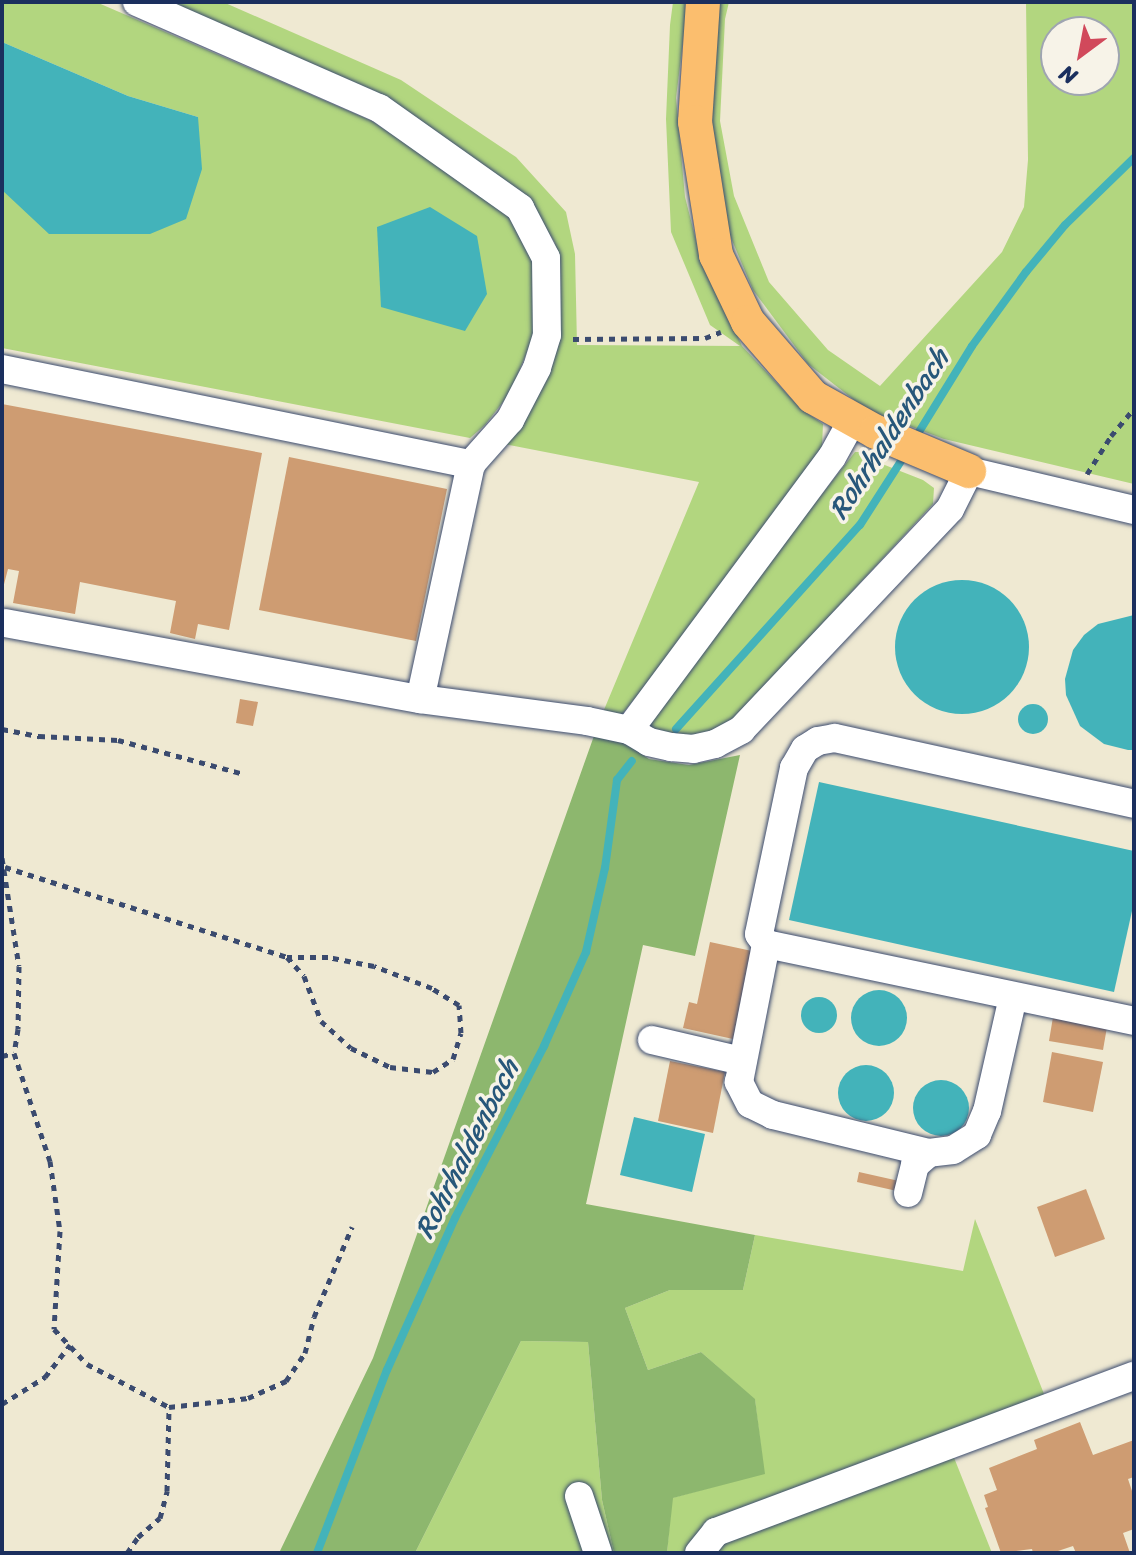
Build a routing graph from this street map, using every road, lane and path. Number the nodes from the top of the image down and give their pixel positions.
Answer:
1 (137, 2) edge
2 (703, 2) edge
3 (748, 322) junction
4 (547, 335) junction
5 (2, 369) edge
6 (1134, 409) edge
7 (864, 426) junction
8 (471, 464) junction
9 (955, 465) junction
10 (1074, 495) junction
11 (1134, 510) edge
12 (5, 623) dead end
13 (420, 699) junction
14 (2, 729) edge
15 (629, 730) junction
16 (244, 774) dead end
17 (1134, 804) edge
18 (2, 858) edge
19 (4, 867) edge
20 (766, 944) junction
21 (287, 957) junction
22 (1013, 997) junction
23 (1134, 1021) edge
24 (652, 1040) dead end
25 (14, 1053) junction
26 (2, 1056) edge
27 (742, 1061) junction
28 (929, 1153) junction
29 (908, 1193) dead end
30 (352, 1227) dead end
31 (70, 1345) junction
32 (1134, 1376) edge
33 (2, 1404) edge
34 (169, 1407) junction
35 (579, 1496) dead end
36 (127, 1553) edge
37 (598, 1553) edge
38 (699, 1553) edge

1 - 4 street
2 - 3 main road
3 - 4 path
3 - 7 main road
4 - 8 street
5 - 8 street
6 - 10 path
7 - 9 main road
7 - 15 street
8 - 13 street
9 - 10 street
9 - 15 street
10 - 11 street
12 - 13 street
13 - 15 street
14 - 16 path
17 - 20 street
18 - 19 path
19 - 21 path
19 - 25 path
20 - 22 street
20 - 27 street
21 - 21 path
22 - 23 street
22 - 28 street
24 - 27 street
25 - 26 path
25 - 31 path
27 - 28 street
28 - 29 street
30 - 34 path
31 - 33 path
31 - 34 path
32 - 38 street
34 - 36 path
35 - 37 street

